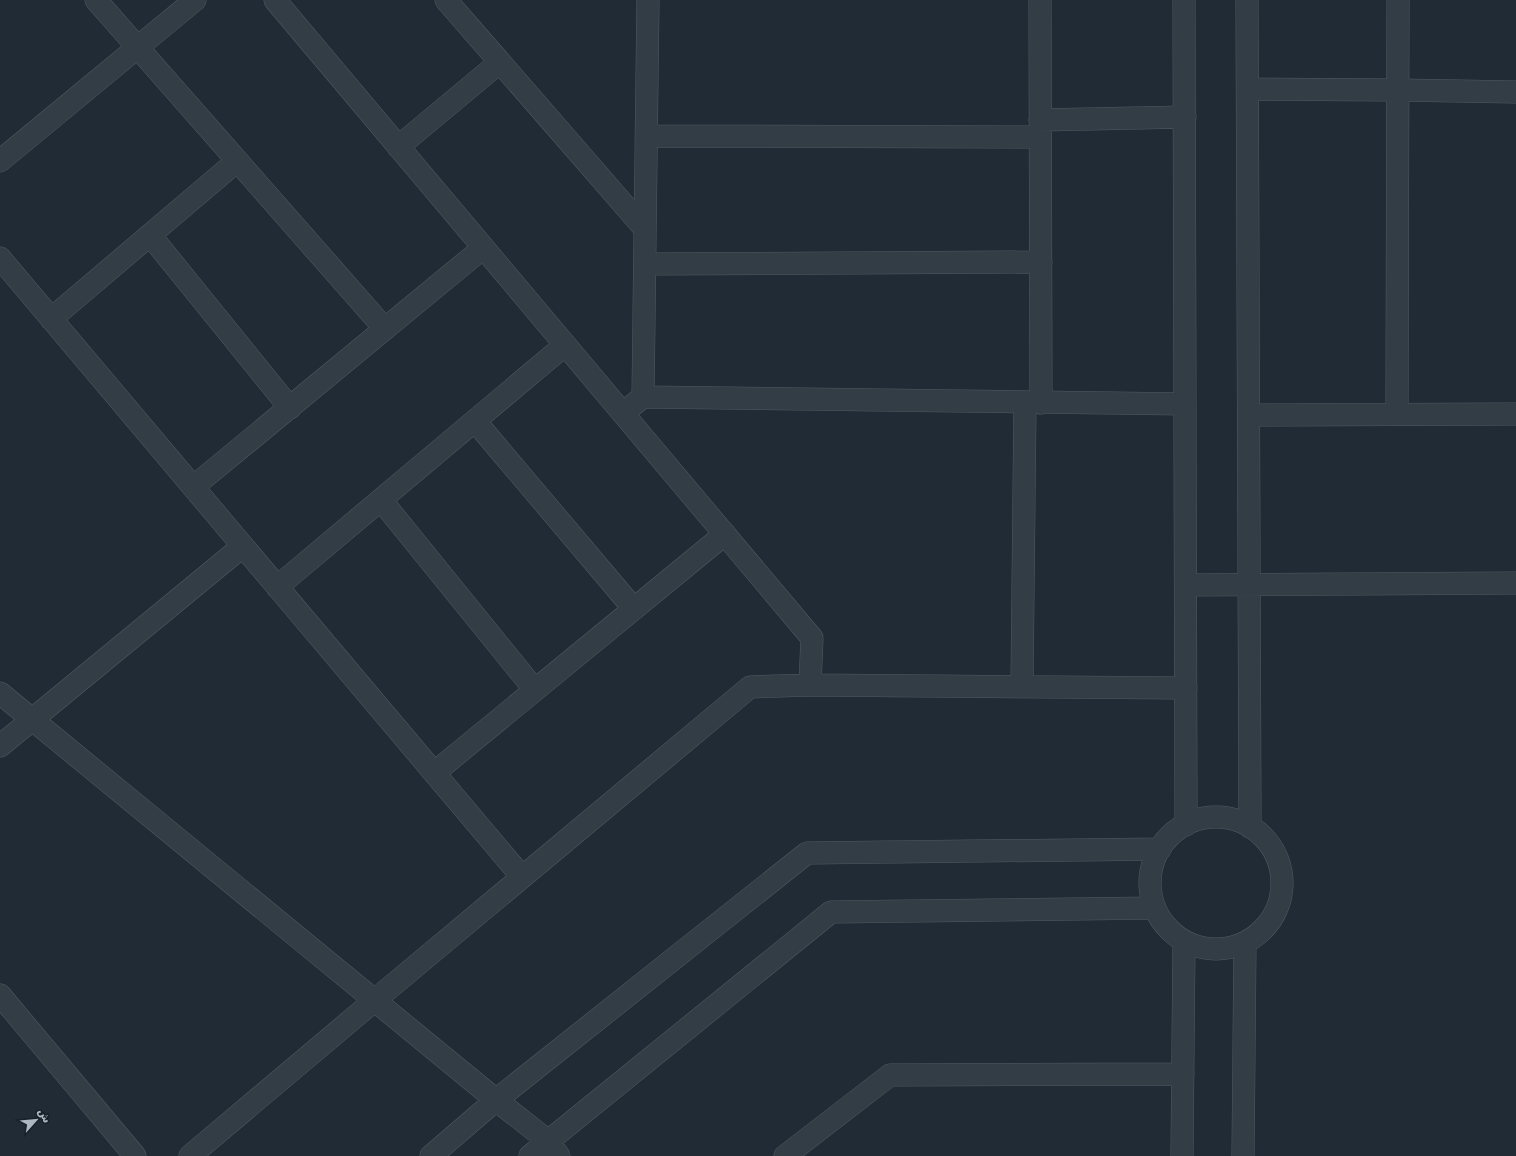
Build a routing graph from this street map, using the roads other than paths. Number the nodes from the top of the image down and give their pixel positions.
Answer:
1 (96, 0) edge
2 (195, 0) edge
3 (275, 0) edge
4 (446, 0) edge
5 (648, 0) edge
6 (1040, 0) edge
7 (1184, 0) edge
8 (1248, 0) edge
9 (1398, 0) edge
10 (137, 48) junction
11 (500, 62) junction
12 (1248, 89) junction
13 (1398, 90) junction
14 (1516, 92) edge
15 (1185, 117) junction
16 (1040, 128) junction
17 (647, 136) junction
18 (398, 147) junction
19 (0, 161) edge
20 (237, 161) junction
21 (645, 229) junction
22 (150, 235) junction
23 (483, 248) junction
24 (0, 258) edge
25 (1040, 262) junction
26 (645, 264) junction
27 (51, 319) junction
28 (385, 329) junction
29 (565, 345) junction
30 (643, 397) junction
31 (1033, 403) junction
32 (1185, 404) junction
33 (290, 408) junction
34 (623, 413) junction
35 (1249, 414) junction
36 (1398, 414) junction
37 (1516, 414) edge
38 (475, 421) junction
39 (193, 488) junction
40 (381, 500) junction
41 (725, 534) junction
42 (242, 546) junction
43 (1516, 583) edge
44 (1186, 585) junction
45 (1250, 585) junction
46 (277, 587) junction
47 (634, 608) junction
48 (810, 685) junction
49 (1022, 686) junction
50 (1186, 688) junction
51 (535, 690) junction
52 (0, 693) edge
53 (32, 719) junction
54 (0, 746) edge
55 (434, 773) junction
56 (1186, 825) junction
57 (1250, 827) junction
58 (1160, 849) junction
59 (522, 877) junction
60 (1155, 908) junction
61 (1184, 941) junction
62 (1245, 943) junction
63 (0, 995) edge
64 (375, 1000) junction
65 (1183, 1074) junction
66 (496, 1100) junction
67 (554, 1148) edge
68 (135, 1156) edge
69 (190, 1156) edge
70 (431, 1156) edge
71 (530, 1156) edge
72 (785, 1156) edge
73 (1182, 1156) edge
74 (1243, 1156) edge

1 - 10 street
2 - 10 street
3 - 18 street
4 - 11 street
5 - 17 street
6 - 16 street
7 - 15 street
8 - 12 street
9 - 13 street
10 - 19 street
10 - 20 street
11 - 18 street
11 - 21 street
12 - 13 street
12 - 35 street
13 - 14 street
13 - 36 street
15 - 16 street
15 - 32 street
16 - 17 street
16 - 25 street
17 - 21 street
18 - 23 street
20 - 22 street
20 - 28 street
21 - 26 street
22 - 27 street
22 - 33 street
23 - 28 street
23 - 29 street
24 - 27 street
25 - 26 street
25 - 31 street
26 - 30 street
27 - 39 street
28 - 33 street
29 - 34 street
29 - 38 street
30 - 31 street
30 - 34 street
31 - 32 street
31 - 49 street
32 - 44 street
33 - 39 street
34 - 41 street
35 - 36 street
35 - 45 street
36 - 37 street
38 - 40 street
38 - 47 street
39 - 42 street
40 - 46 street
40 - 51 street
41 - 47 street
41 - 48 street
42 - 46 street
42 - 53 street
43 - 45 street
44 - 45 street
44 - 50 street
45 - 57 street
46 - 55 street
47 - 51 street
48 - 49 street
48 - 59 street
49 - 50 street
50 - 56 street
51 - 55 street
52 - 53 street
53 - 54 street
53 - 64 street
55 - 59 street
56 - 57 street
56 - 58 street
57 - 62 street
58 - 60 street
58 - 66 street
59 - 64 street
60 - 61 street
60 - 67 street
61 - 62 street
61 - 65 street
62 - 74 street
63 - 68 street
64 - 66 street
64 - 69 street
65 - 72 street
65 - 73 street
66 - 67 street
66 - 70 street
67 - 71 street

